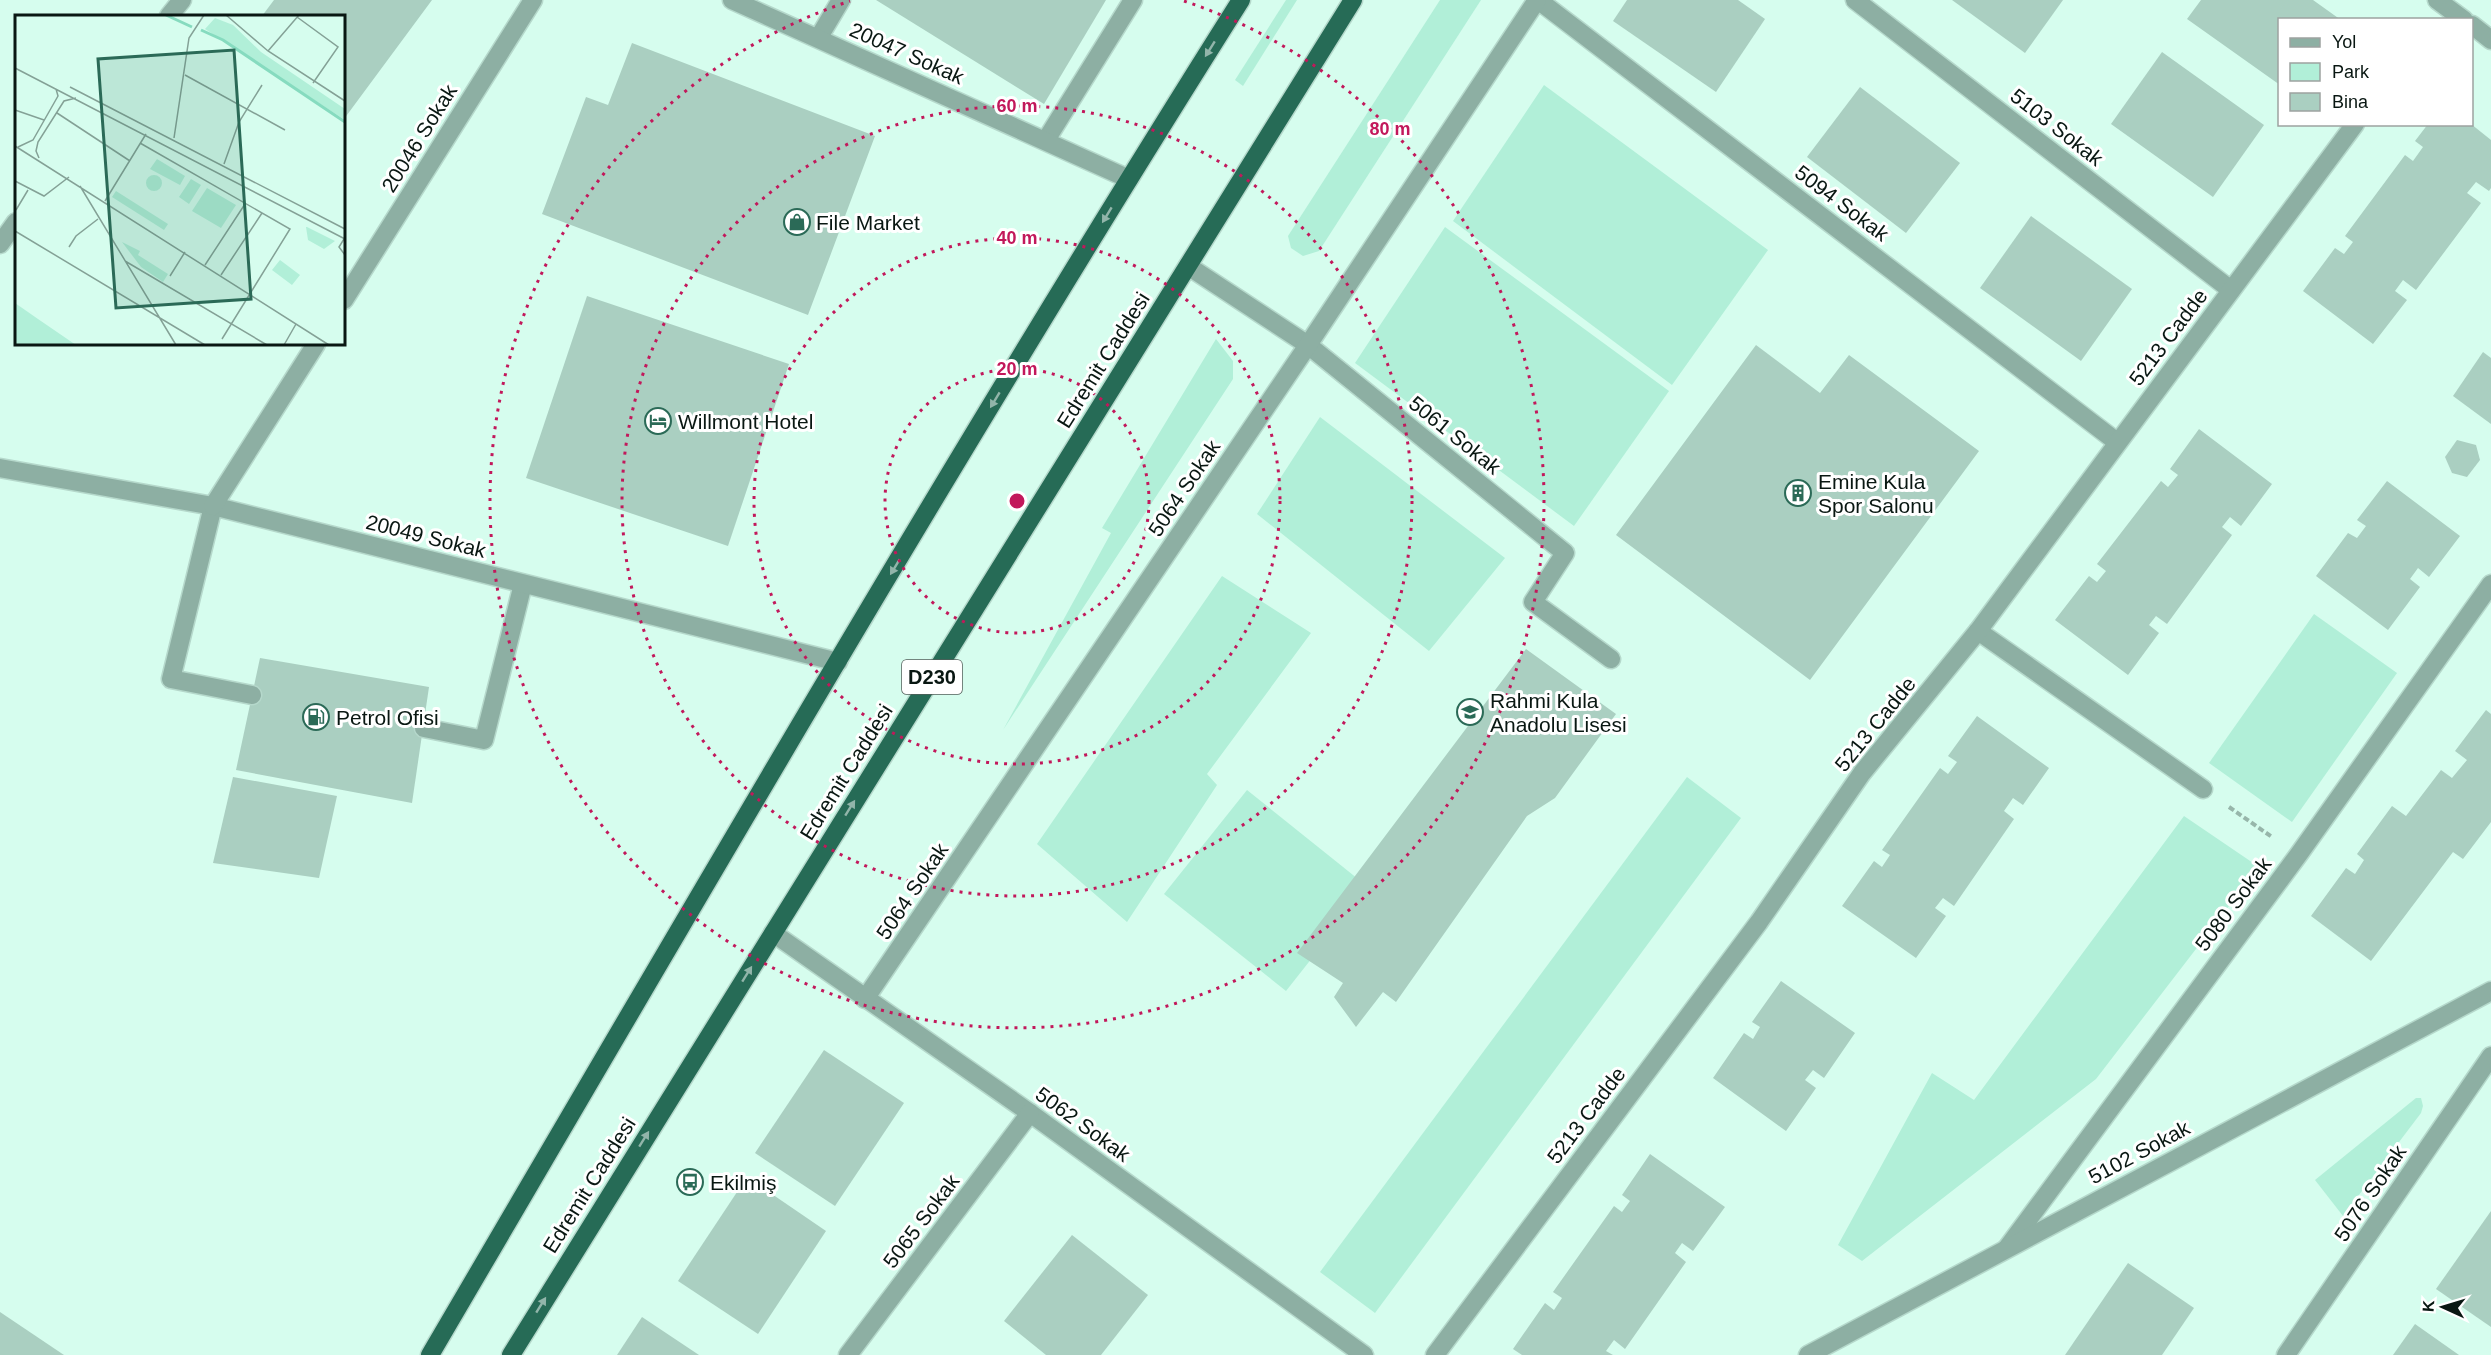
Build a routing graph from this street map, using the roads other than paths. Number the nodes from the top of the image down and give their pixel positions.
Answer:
1 (182, 0) edge
2 (533, 0) edge
3 (732, 0) edge
4 (841, 0) edge
5 (1133, 0) edge
6 (1241, 0) edge
7 (1353, 0) edge
8 (1538, 0) edge
9 (1855, 0) edge
10 (2441, 6) edge
11 (170, 15) edge
12 (2461, 18) edge
13 (2473, 26) edge
14 (819, 38) junction
15 (2491, 40) edge
16 (2354, 126) edge
17 (1046, 140) junction
18 (1129, 178) junction
19 (15, 223) edge
20 (0, 244) edge
21 (1188, 266) junction
22 (2231, 290) junction
23 (345, 298) edge
24 (315, 345) edge
25 (1308, 345) junction
26 (2117, 442) junction
27 (0, 468) edge
28 (213, 506) junction
29 (523, 584) junction
30 (2491, 584) edge
31 (1978, 632) junction
32 (1611, 659) dead end
33 (838, 662) junction
34 (252, 695) dead end
35 (424, 728) dead end
36 (2203, 789) road end
37 (773, 933) junction
38 (2491, 991) edge
39 (865, 999) junction
40 (2491, 1056) edge
41 (1030, 1113) junction
42 (2007, 1248) junction
43 (430, 1355) edge
44 (511, 1355) edge
45 (848, 1355) edge
46 (1364, 1355) edge
47 (1435, 1355) edge
48 (1808, 1355) edge
49 (2286, 1355) edge

1 - 11 street
2 - 23 street, 20046 Sokak
3 - 14 street, 20047 Sokak
4 - 14 street
5 - 17 street
6 -> 18 highway
7 - 21 highway, Edremit Caddesi / D230
8 - 25 street, 5064 Sokak
8 - 26 street, 5094 Sokak
9 - 22 street, 5103 Sokak
10 - 12 street
13 - 15 street
14 - 17 street, 20047 Sokak
16 - 22 street, 5213 Cadde
17 - 18 street, 20047 Sokak
18 -> 33 highway
19 - 20 street
21 - 25 street, 5061 Sokak
37 -> 21 highway, Edremit Caddesi / D230
22 - 26 street, 5213 Cadde
24 - 28 street
25 - 32 street, 5061 Sokak
25 - 39 street, 5064 Sokak
26 - 31 street, 5213 Cadde
27 - 28 street, 20049 Sokak
28 - 29 street, 20049 Sokak
28 - 34 street
29 - 33 street, 20049 Sokak
29 - 35 street
30 - 42 street, 5080 Sokak
31 - 36 street
31 - 47 street, 5213 Cadde
33 - 43 highway
37 - 39 street, 5062 Sokak
44 -> 37 highway, Edremit Caddesi / D230
38 - 42 street, 5102 Sokak
39 - 41 street, 5062 Sokak
40 - 49 street, 5076 Sokak
41 - 45 street, 5065 Sokak
41 - 46 street, 5062 Sokak
42 - 48 street, 5102 Sokak

